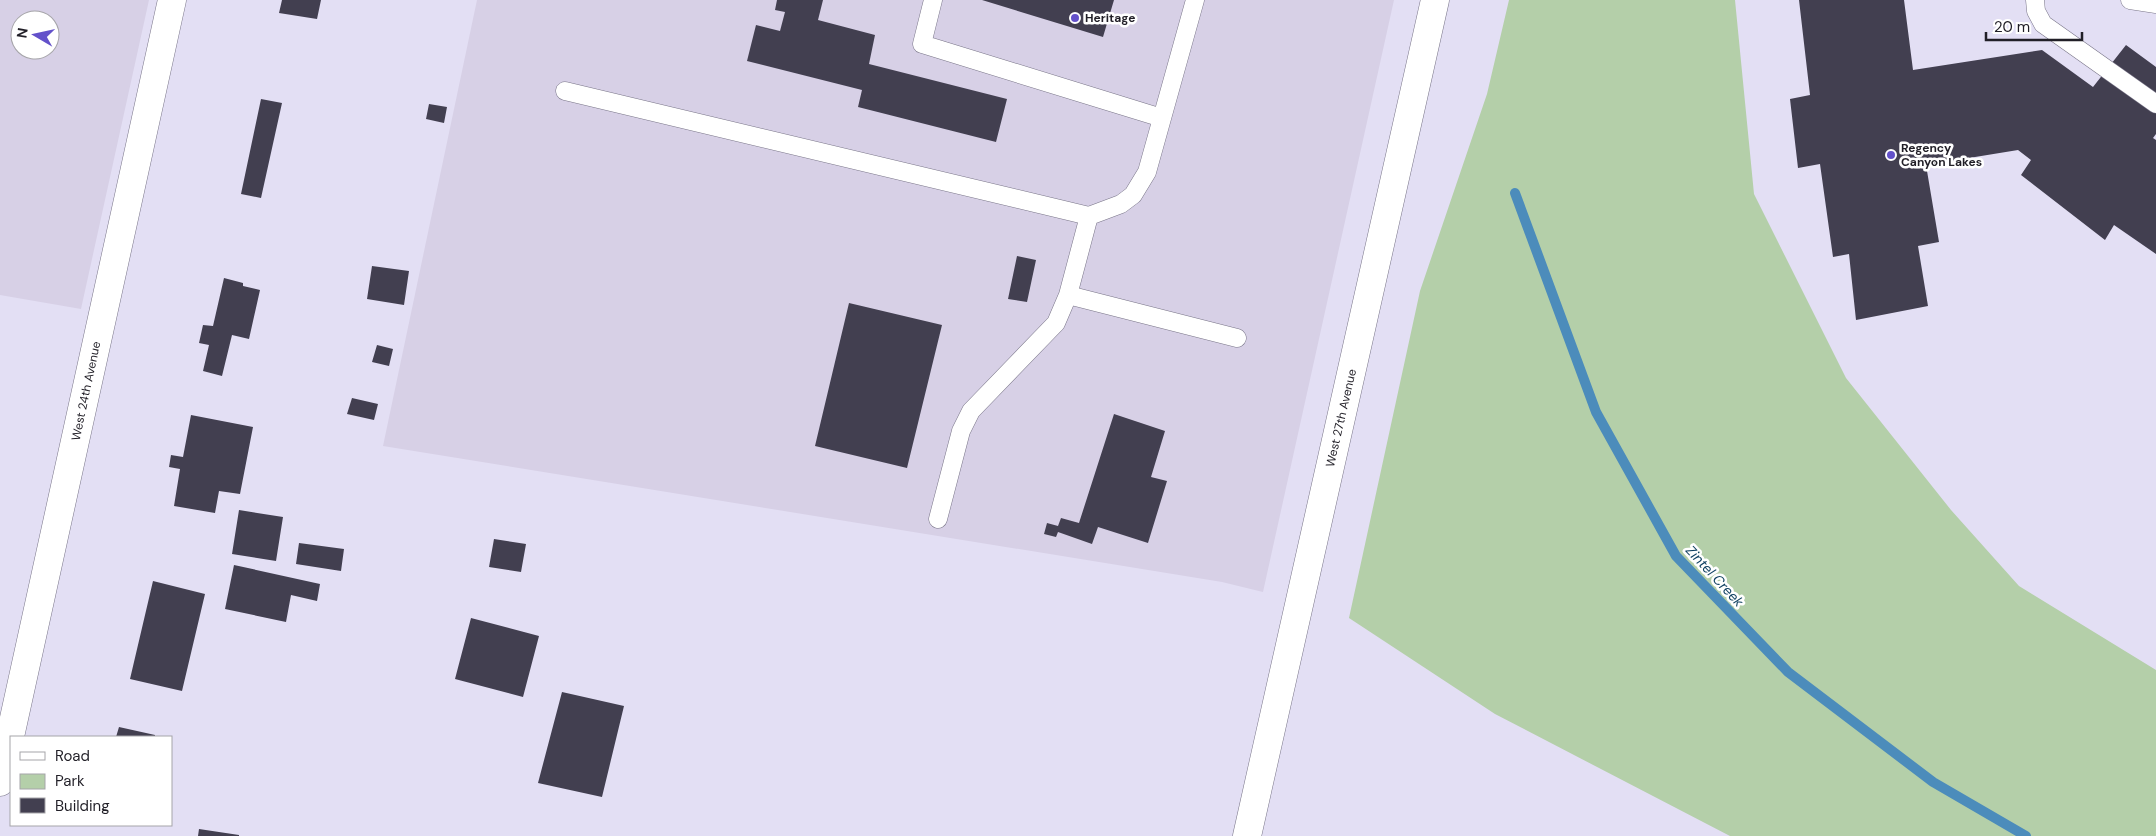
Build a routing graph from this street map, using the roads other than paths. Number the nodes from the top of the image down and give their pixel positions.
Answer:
1 (172, 0) edge
2 (933, 0) edge
3 (1195, 0) edge
4 (1435, 0) edge
5 (2035, 0) edge
6 (2130, 0) edge
7 (2156, 4) edge
8 (565, 91) dead end
9 (2156, 104) edge
10 (1162, 118) junction
11 (1088, 216) junction
12 (1068, 295) junction
13 (1237, 338) dead end
14 (938, 519) dead end
15 (10, 736) edge
16 (10, 737) edge
17 (0, 782) edge
18 (1247, 836) edge

1 - 15 main road, West 24th Avenue
2 - 10 lane
3 - 10 lane
4 - 18 main road, West 27th Avenue
5 - 9 lane
6 - 7 lane
8 - 11 lane
10 - 11 lane
11 - 12 lane
12 - 13 lane
12 - 14 lane
16 - 17 main road, West 24th Avenue

